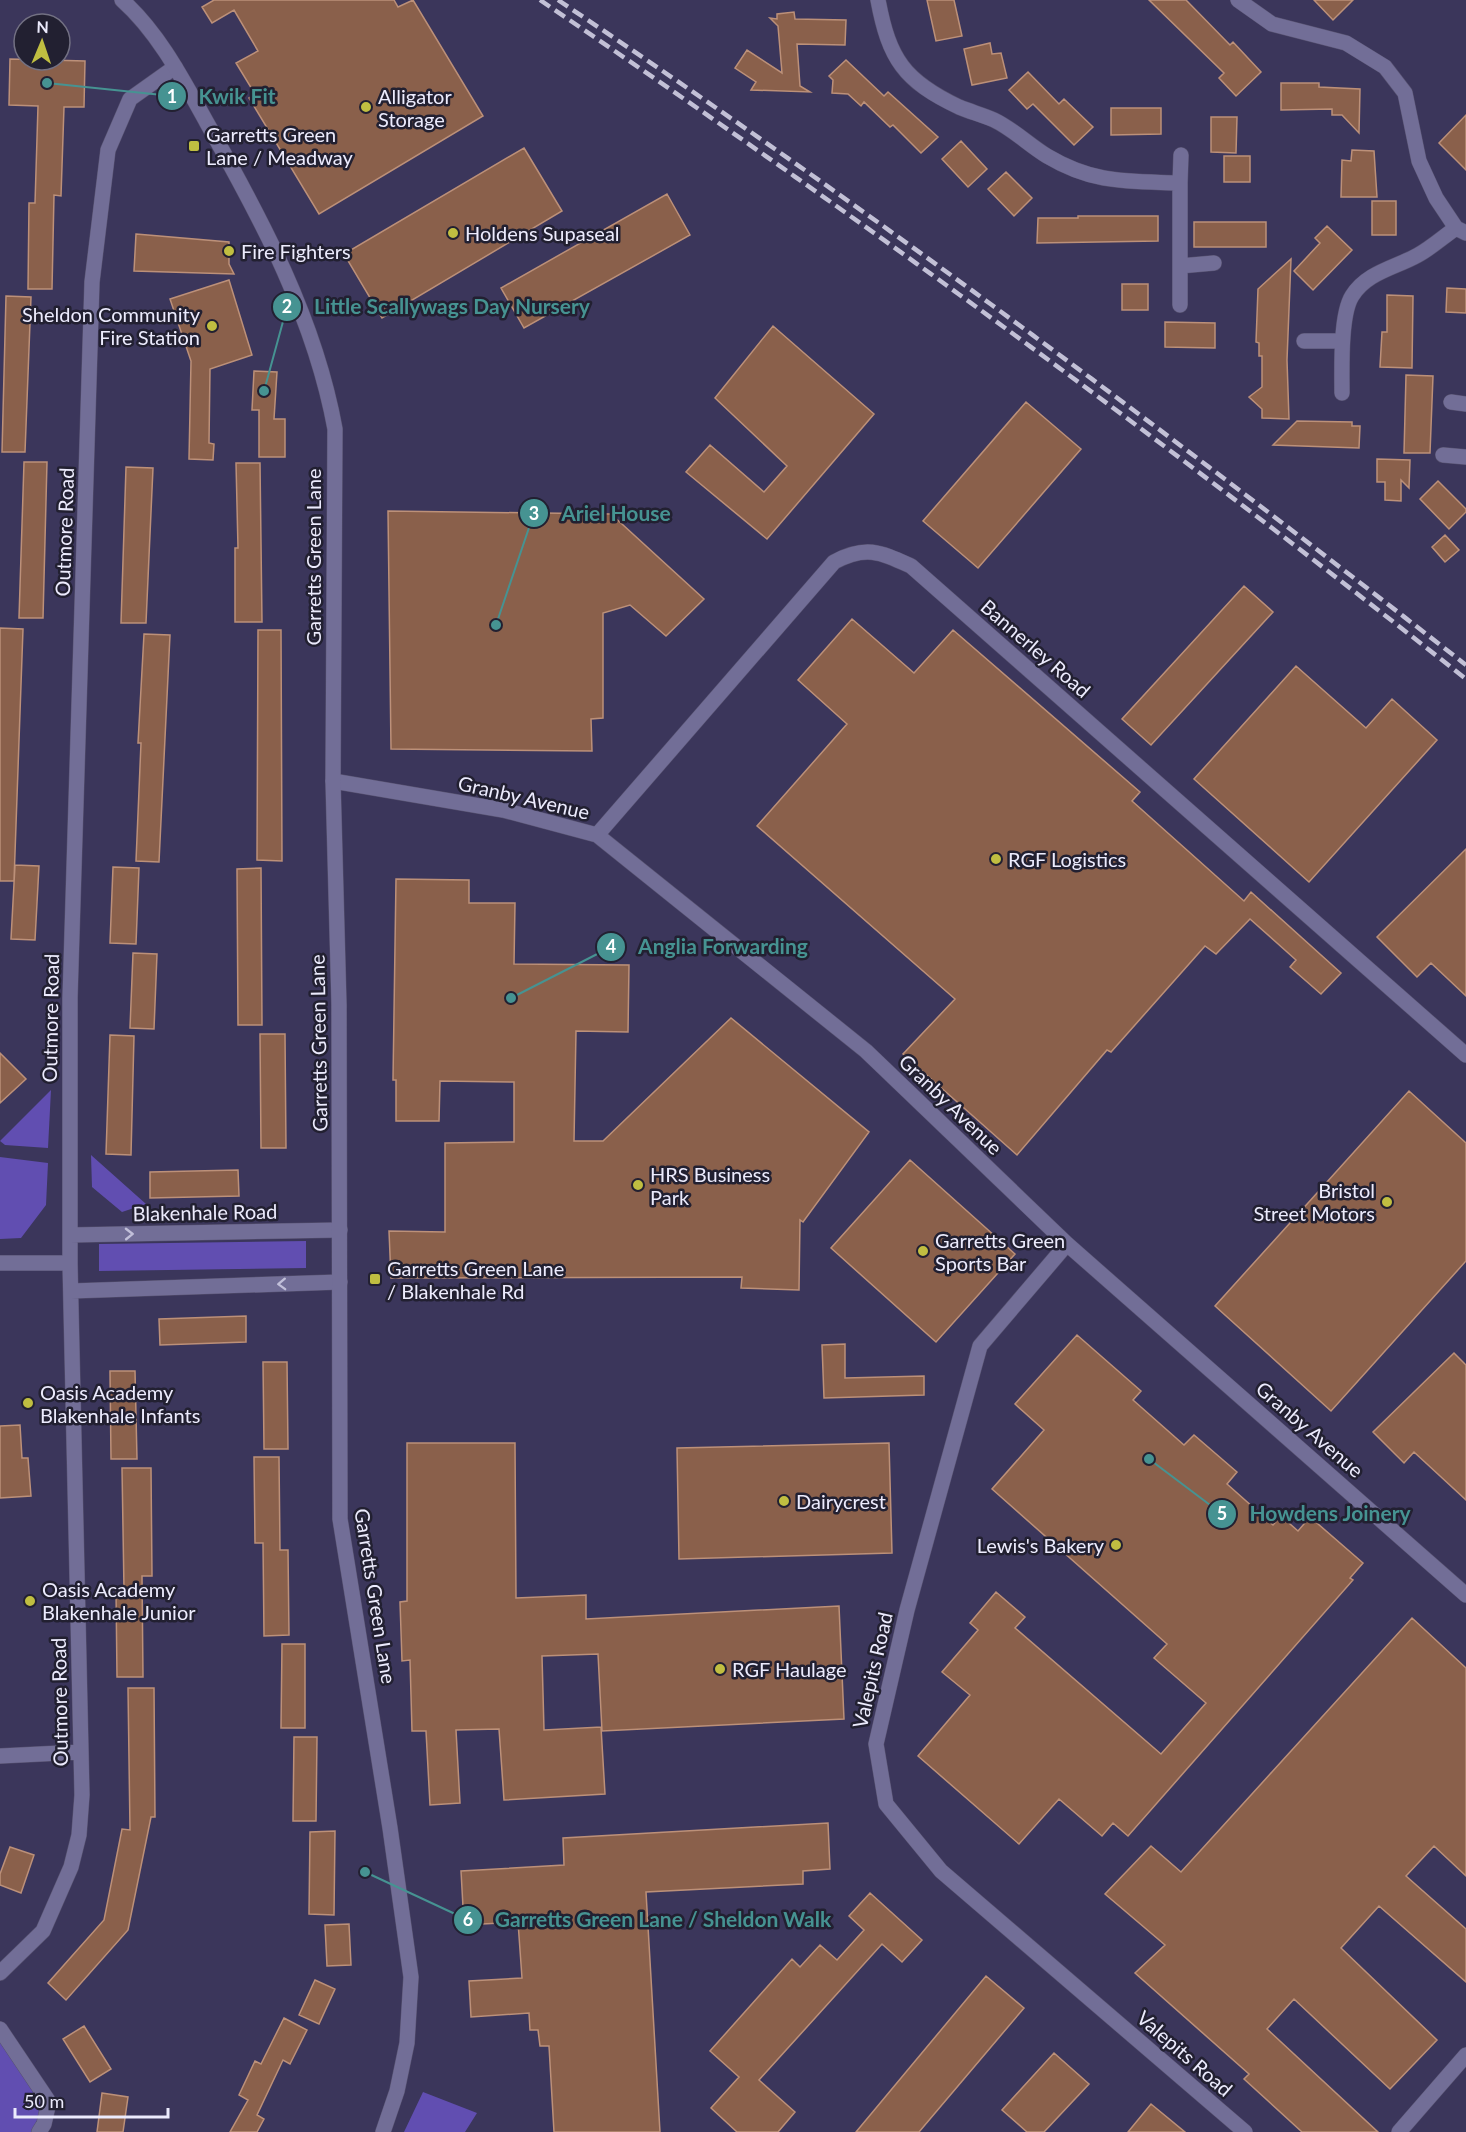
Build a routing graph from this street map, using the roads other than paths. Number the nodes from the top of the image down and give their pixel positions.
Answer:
1 (122, 0) edge
2 (878, 0) edge
3 (1238, 0) edge
4 (175, 67) junction
5 (1180, 155) dead end
6 (1180, 183) junction
7 (1461, 231) edge
8 (1214, 263) dead end
9 (1180, 266) junction
10 (1180, 304) dead end
11 (1304, 341) dead end
12 (1342, 341) junction
13 (1342, 393) dead end
14 (1443, 455) dead end
15 (1466, 457) edge
16 (333, 781) junction
17 (597, 835) junction
18 (1466, 1055) edge
19 (340, 1230) junction
20 (70, 1235) junction
21 (1068, 1244) junction
22 (0, 1263) edge
23 (70, 1263) junction
24 (340, 1282) junction
25 (71, 1291) junction
26 (1466, 1594) edge
27 (81, 1752) junction
28 (0, 1756) edge
29 (0, 1973) edge
30 (0, 2029) edge
31 (1466, 2055) edge
32 (39, 2132) edge
33 (383, 2132) edge
34 (1245, 2132) edge
35 (1399, 2132) edge

1 - 4 street, Garretts Green Lane
2 - 6 street
3 - 7 street
4 - 16 street, Garretts Green Lane
4 - 20 street, Outmore Road
5 - 6 street
6 - 9 street
7 - 12 street
8 - 9 street
9 - 10 street
11 - 12 street
12 - 13 street
14 - 15 street
16 - 17 street, Granby Avenue
16 - 19 street, Garretts Green Lane
17 - 18 street, Bannerley Road
17 - 21 street, Granby Avenue
20 -> 19 street, Blakenhale Road
19 - 24 street, Garretts Green Lane
20 - 23 street, Outmore Road
21 - 26 street, Granby Avenue
21 - 34 street, Valepits Road
22 - 23 street
23 - 25 street, Outmore Road
24 -> 25 street
24 - 33 street, Garretts Green Lane
25 - 27 street, Outmore Road
27 - 28 street
27 - 29 street, Outmore Road
30 - 32 street
31 - 35 street

